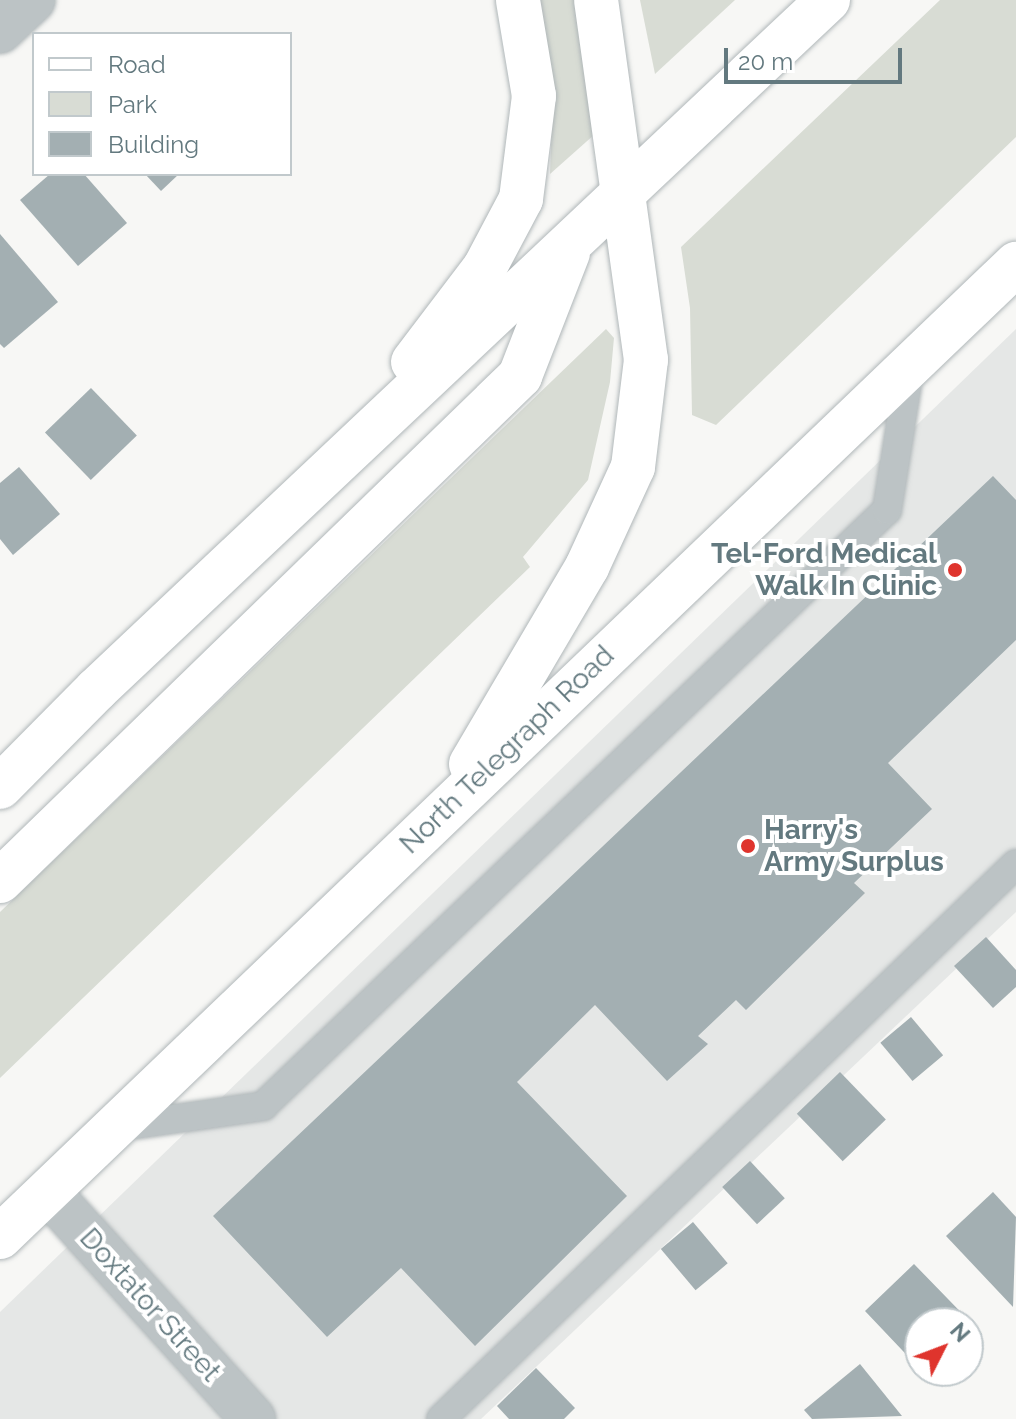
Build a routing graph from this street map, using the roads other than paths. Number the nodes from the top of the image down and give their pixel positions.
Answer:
1 (33, 0) edge
2 (518, 0) edge
3 (596, 0) edge
4 (828, 0) edge
5 (0, 31) edge
6 (626, 189) junction
7 (573, 240) junction
8 (1016, 264) edge
9 (911, 361) junction
10 (335, 464) junction
11 (0, 787) edge
12 (443, 811) junction
13 (1016, 864) edge
14 (0, 881) edge
15 (118, 1127) junction
16 (48, 1192) junction
17 (0, 1237) edge
18 (253, 1419) edge
19 (441, 1419) edge

1 - 5 street
2 - 10 main road
3 - 6 main road
4 - 6 main road
6 - 7 main road
6 - 12 main road
7 - 10 main road
7 - 14 main road
8 - 9 main road, North Telegraph Road
9 - 12 main road, North Telegraph Road
9 - 15 lane
10 - 11 main road
12 - 15 main road, North Telegraph Road
13 - 19 lane
15 - 16 main road, North Telegraph Road
16 - 17 main road, North Telegraph Road
16 - 18 street, Doxtator Street

